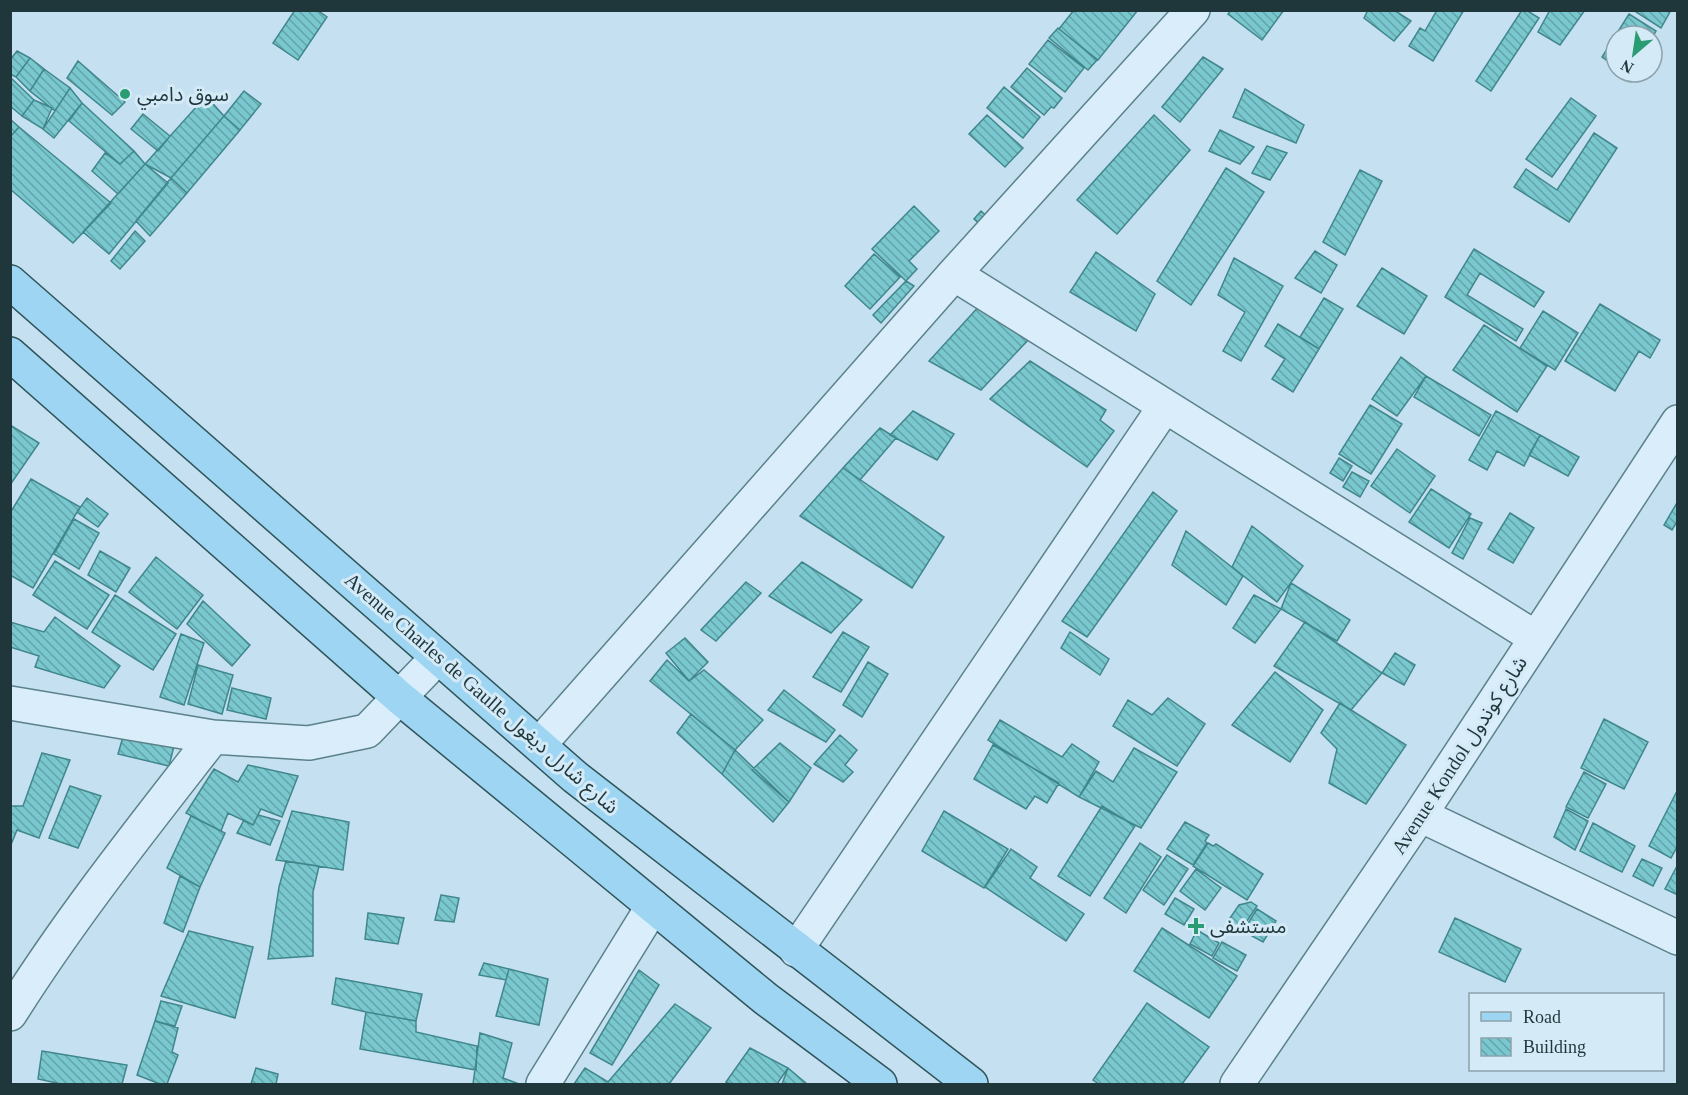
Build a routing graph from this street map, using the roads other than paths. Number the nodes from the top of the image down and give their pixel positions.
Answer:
1 (1193, 10) edge
2 (954, 274) junction
3 (10, 282) edge
4 (10, 354) edge
5 (1166, 406) junction
6 (1675, 431) edge
7 (1536, 638) junction
8 (438, 657) junction
9 (400, 698) junction
10 (10, 703) edge
11 (213, 737) junction
12 (539, 745) junction
13 (1420, 815) junction
14 (652, 906) junction
15 (1677, 938) edge
16 (796, 950) junction
17 (10, 1014) edge
18 (543, 1084) edge
19 (880, 1084) edge
20 (971, 1084) edge
21 (1237, 1084) edge

1 - 2 street
2 - 5 street
2 - 12 street
3 - 8 main road, Avenue Charles de Gaulle شارع شارل ديغول
4 - 9 main road
5 - 7 street
5 - 16 street
6 - 7 street, Avenue Kondol شارع كوندول
7 - 13 street, Avenue Kondol شارع كوندول
8 - 9 street
8 - 12 main road, Avenue Charles de Gaulle شارع شارل ديغول
9 - 11 street
9 - 14 main road
10 - 11 street
11 - 17 street
12 - 16 main road, Avenue Charles de Gaulle شارع شارل ديغول
13 - 15 street
13 - 21 street, Avenue Kondol شارع كوندول
14 - 18 street
14 - 19 main road
16 - 20 main road, Avenue Charles de Gaulle شارع شارل ديغول

